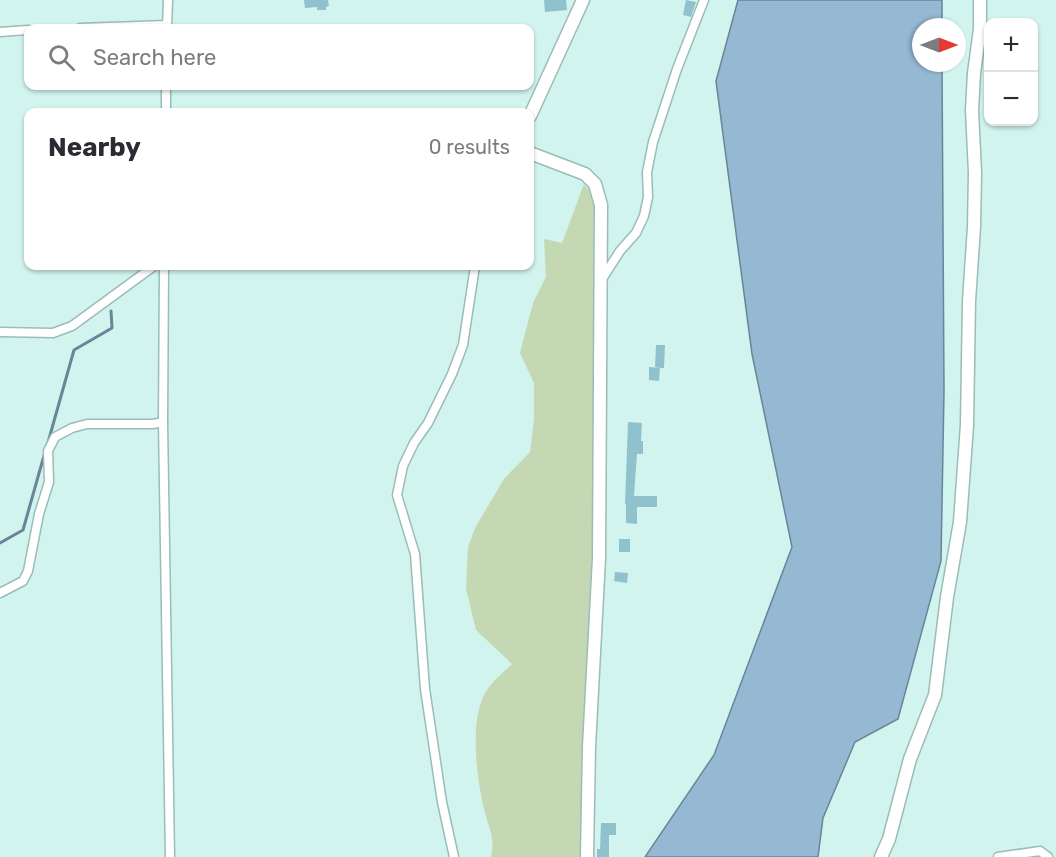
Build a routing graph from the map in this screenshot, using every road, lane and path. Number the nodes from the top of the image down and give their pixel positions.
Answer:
1 (168, 0) edge
2 (583, 0) edge
3 (704, 0) edge
4 (980, 0) edge
5 (167, 24) edge
6 (24, 30) edge
7 (0, 32) edge
8 (166, 90) edge
9 (166, 108) edge
10 (534, 108) edge
11 (534, 155) edge
12 (149, 270) edge
13 (164, 270) edge
14 (474, 270) edge
15 (601, 282) junction
16 (0, 332) edge
17 (163, 422) junction
18 (0, 593) edge
19 (170, 857) edge
20 (454, 857) edge
21 (587, 857) edge
22 (881, 857) edge
23 (998, 857) edge
24 (1048, 857) edge

1 - 5 street
2 - 10 main road
3 - 15 street
4 - 22 main road
6 - 7 street
8 - 9 street
11 - 15 main road
12 - 16 street
13 - 17 street
14 - 20 street
15 - 21 main road
17 - 18 street
17 - 19 street
23 - 24 street

